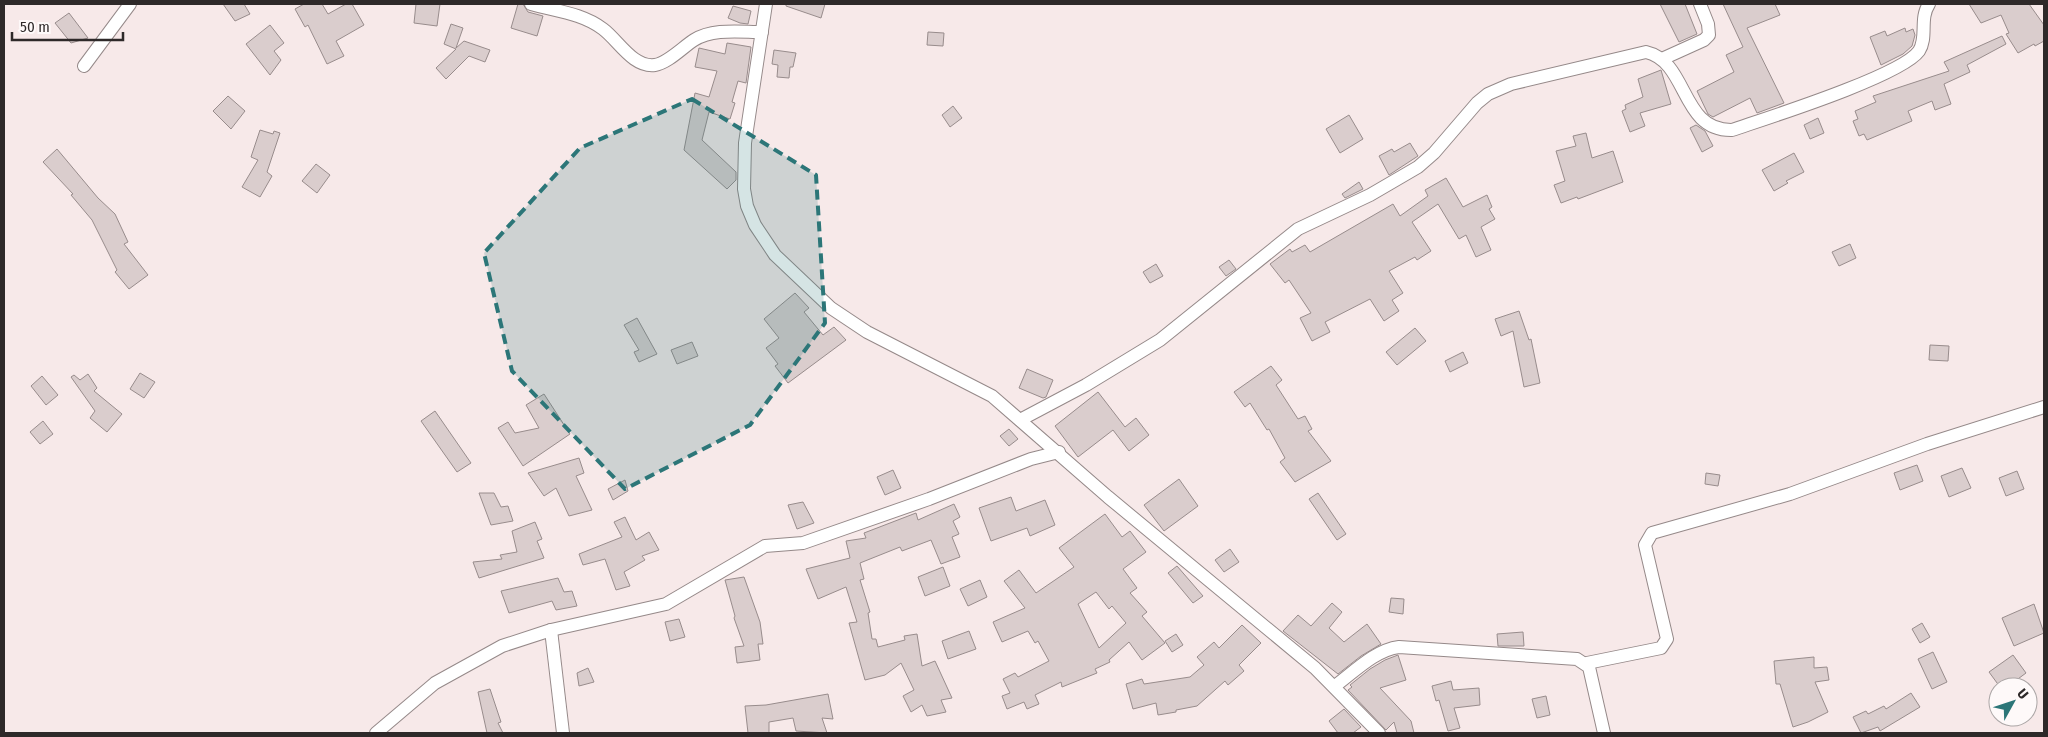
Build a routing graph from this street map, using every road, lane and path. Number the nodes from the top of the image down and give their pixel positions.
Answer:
1 (531, 4) edge
2 (766, 4) edge
3 (1700, 4) edge
4 (1929, 4) edge
5 (126, 5) edge
6 (762, 32) junction
7 (1662, 59) junction
8 (84, 66) dead end
9 (2044, 407) edge
10 (1020, 420) junction
11 (1059, 452) junction
12 (551, 630) junction
13 (1587, 663) junction
14 (1335, 686) junction
15 (376, 733) edge
16 (563, 733) edge
17 (1379, 733) edge
18 (1604, 733) edge

1 - 6 street
2 - 6 street
3 - 7 street
4 - 7 street
5 - 8 street
6 - 10 street
7 - 10 street
9 - 13 street
10 - 11 street
11 - 12 street
11 - 14 street
12 - 15 street
12 - 16 street
13 - 14 street
13 - 18 street
14 - 17 street

